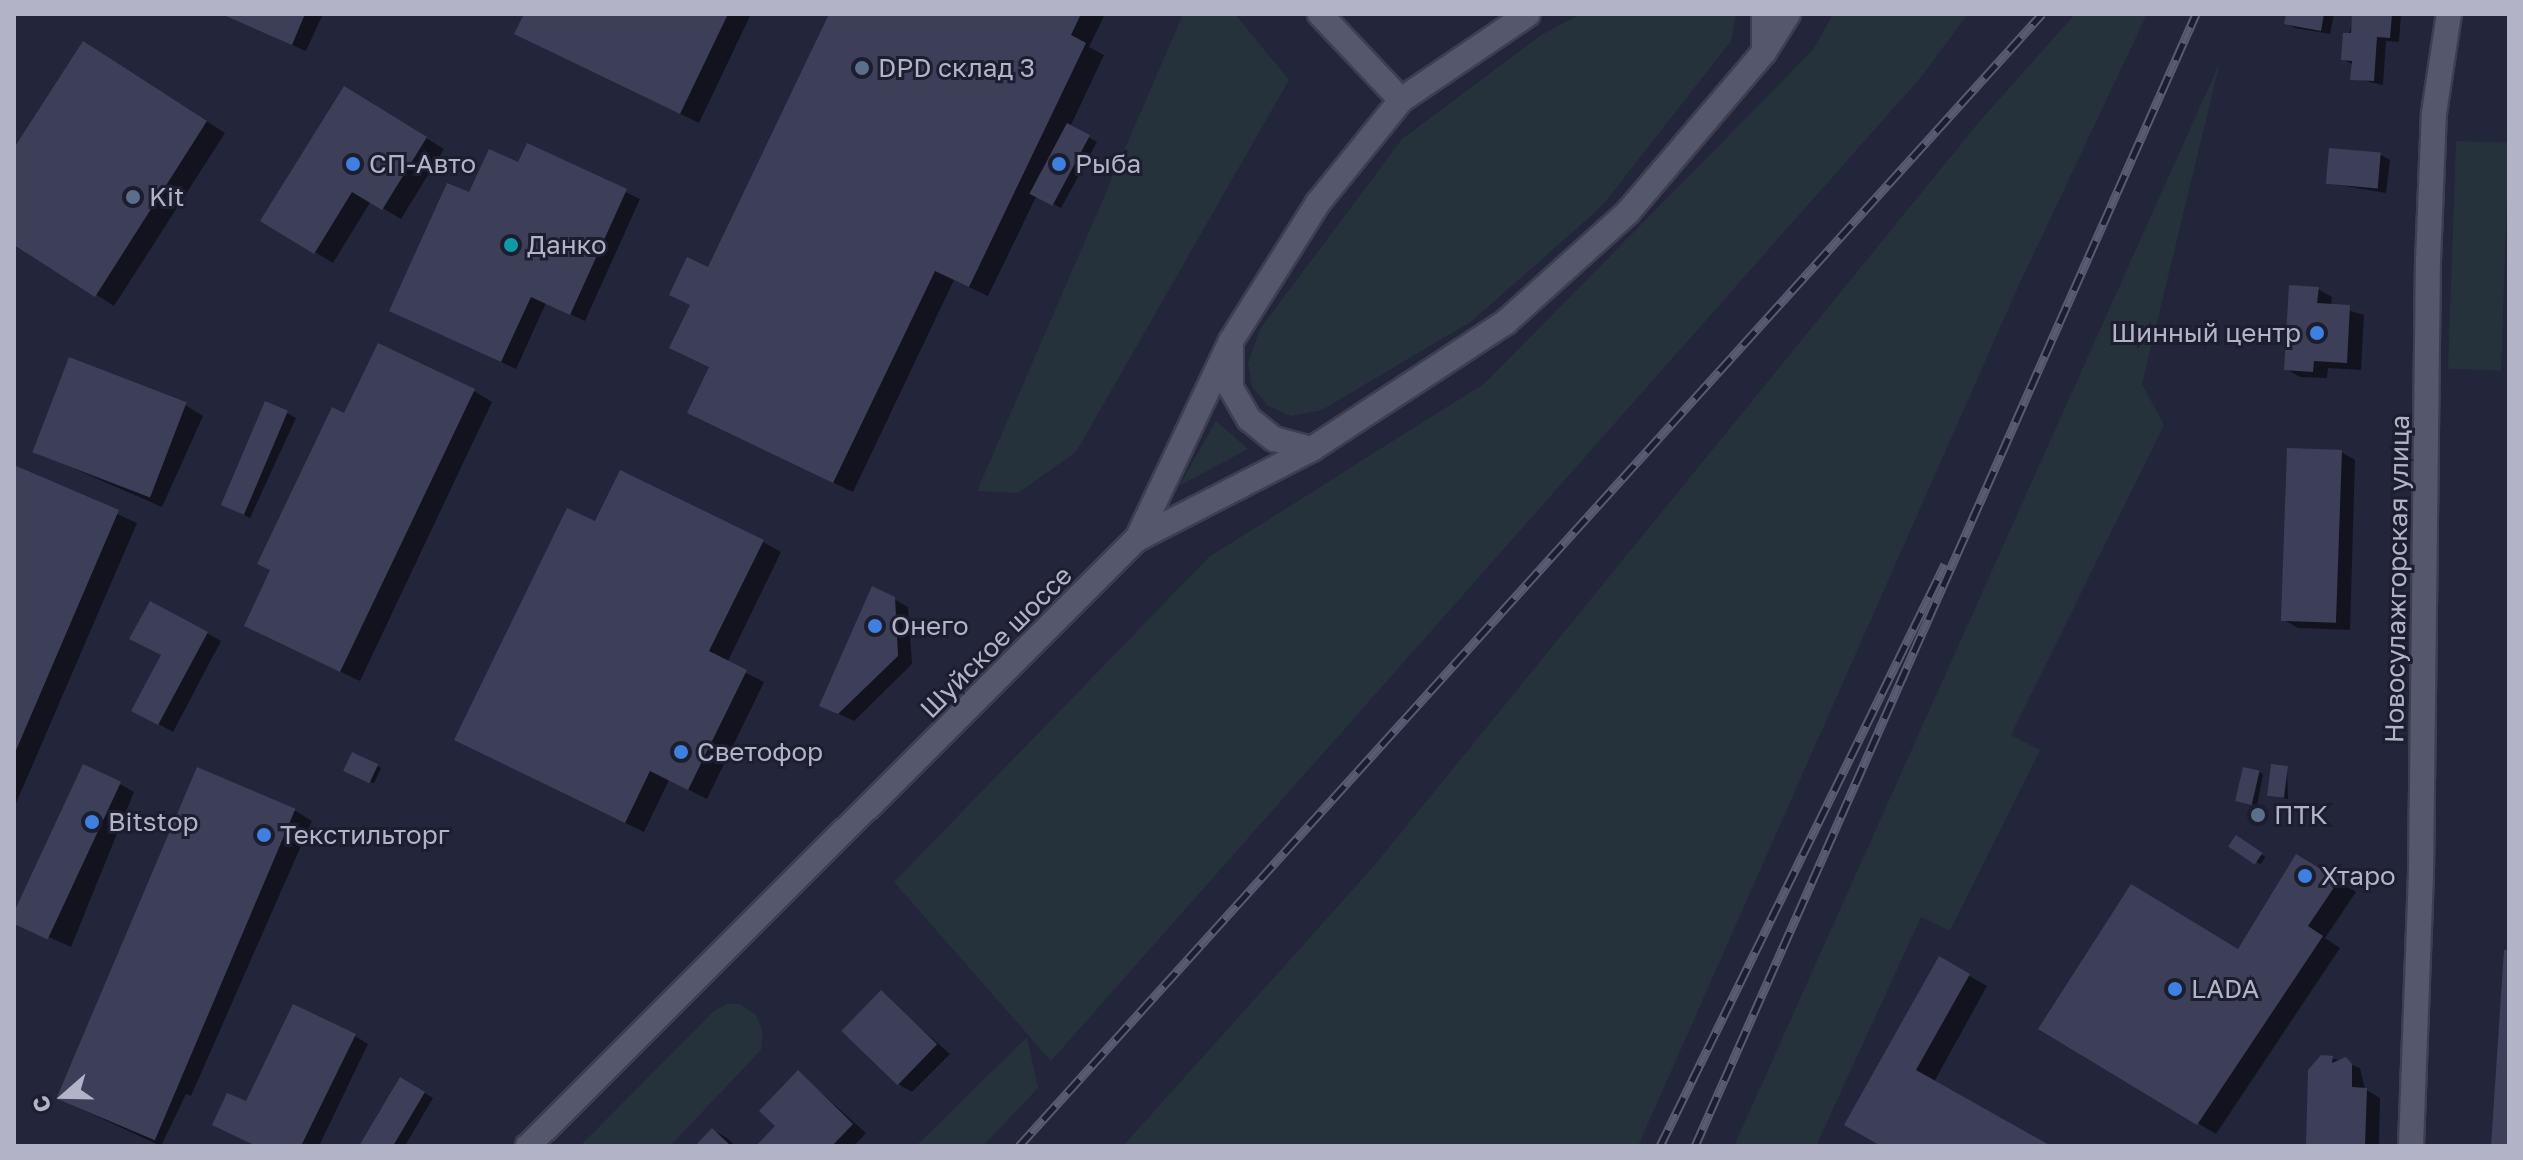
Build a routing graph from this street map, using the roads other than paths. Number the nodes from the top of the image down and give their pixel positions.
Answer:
1 (1320, 14) edge
2 (1528, 14) edge
3 (1764, 14) edge
4 (1788, 14) edge
5 (2449, 14) edge
6 (1764, 52) junction
7 (1401, 100) junction
8 (1231, 341) junction
9 (1312, 449) junction
10 (1137, 539) junction
11 (528, 1146) edge
12 (2411, 1146) edge

1 - 7 main road
2 - 7 main road, Шуйское шоссе
3 - 6 main road
4 - 6 main road
5 - 12 main road, Новосулажгорская улица
6 - 9 main road
7 - 8 main road, Шуйское шоссе
8 - 9 main road
8 - 10 main road, Шуйское шоссе
9 - 10 main road
10 - 11 main road, Шуйское шоссе

